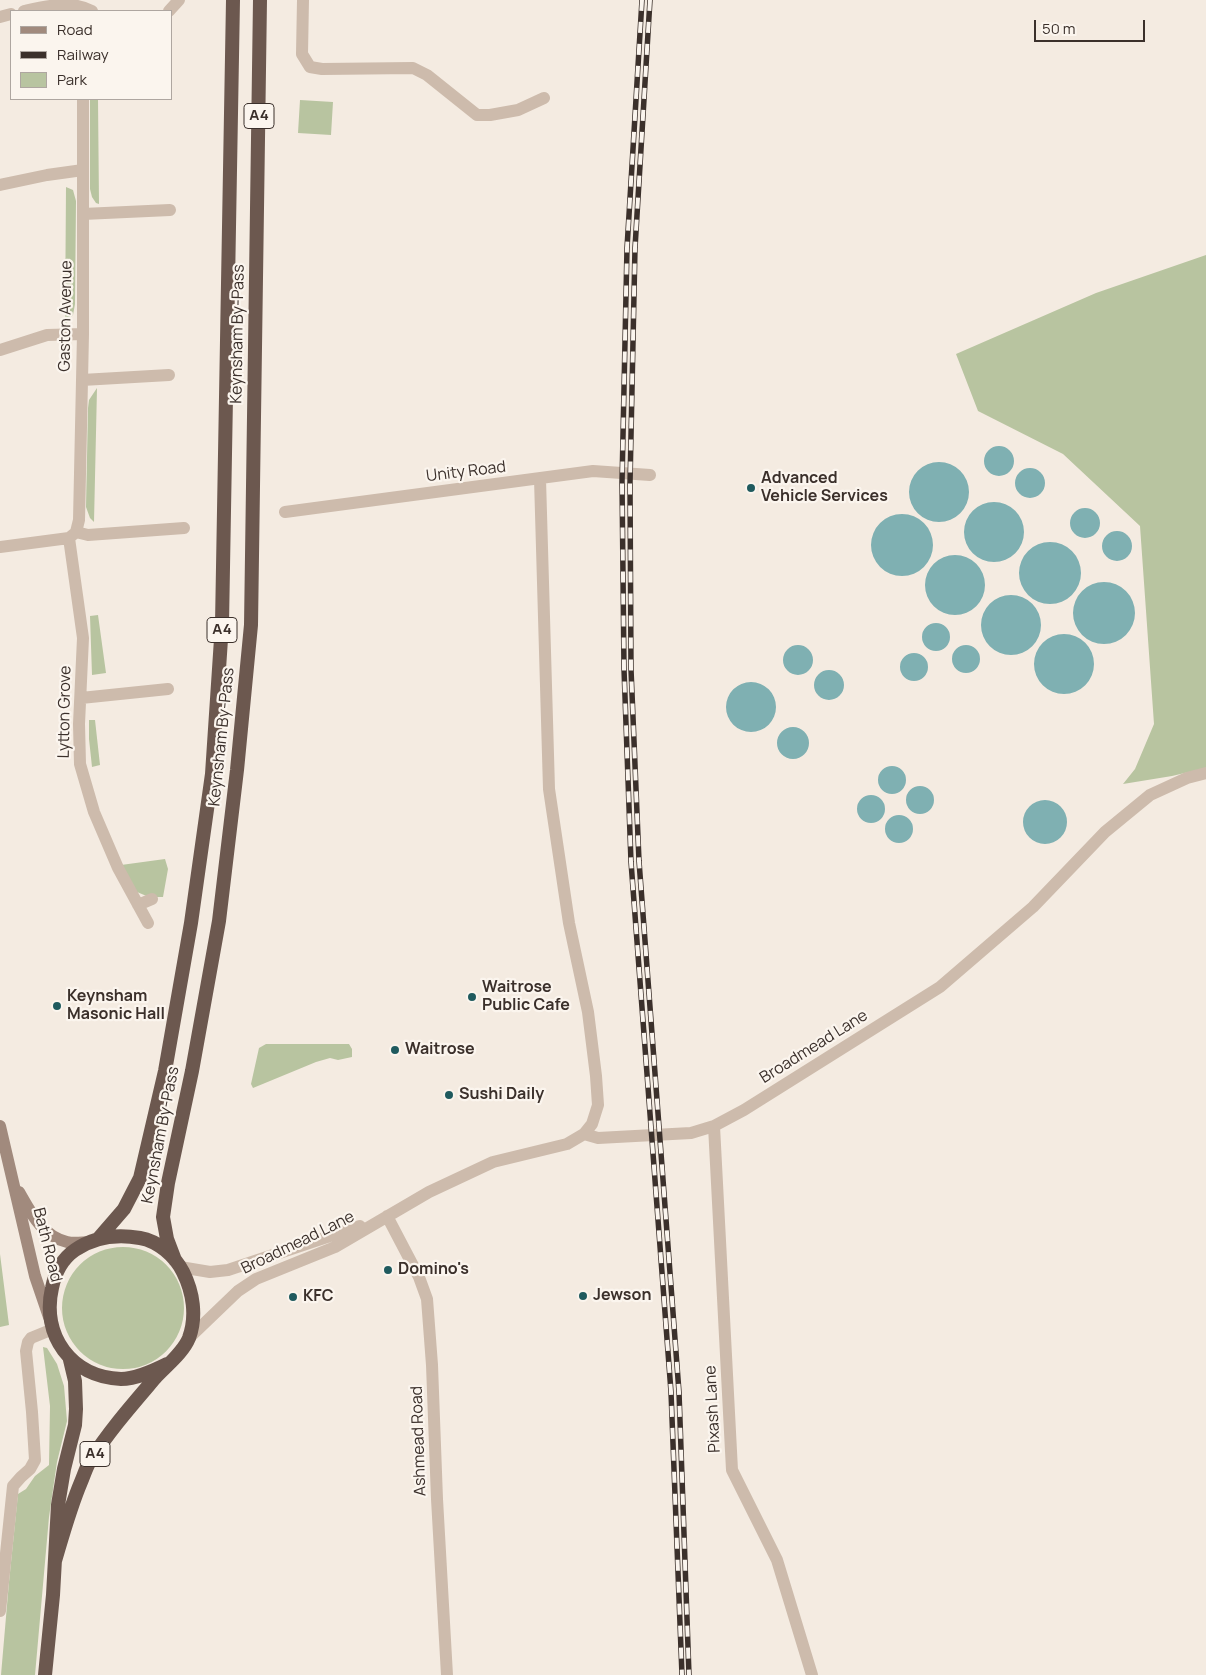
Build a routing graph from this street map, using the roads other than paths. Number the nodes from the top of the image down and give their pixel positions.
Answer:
1 (180, 0) edge
2 (233, 0) edge
3 (260, 0) edge
4 (302, 0) edge
5 (29, 10) edge
6 (90, 10) edge
7 (170, 10) edge
8 (544, 98) dead end
9 (83, 100) edge
10 (83, 170) junction
11 (0, 185) edge
12 (170, 210) dead end
13 (83, 214) junction
14 (83, 334) junction
15 (0, 350) edge
16 (169, 375) dead end
17 (82, 380) junction
18 (650, 476) dead end
19 (540, 479) junction
20 (285, 512) dead end
21 (184, 528) dead end
22 (72, 535) junction
23 (0, 547) edge
24 (168, 689) dead end
25 (81, 698) junction
26 (1206, 773) edge
27 (152, 899) dead end
28 (138, 906) junction
29 (148, 923) dead end
30 (0, 1126) edge
31 (714, 1126) junction
32 (584, 1134) junction
33 (12, 1179) junction
34 (383, 1218) junction
35 (94, 1240) junction
36 (178, 1263) junction
37 (51, 1324) junction
38 (188, 1338) junction
39 (70, 1360) junction
40 (167, 1364) junction
41 (55, 1561) junction
42 (0, 1611) edge
43 (45, 1675) edge
44 (447, 1675) edge
45 (812, 1675) edge

1 - 7 street
2 - 35 highway, Keynsham By-Pass / A4
3 - 36 highway, Keynsham By-Pass / A4
4 - 8 street
5 - 6 street
9 - 10 street, Gaston Avenue
10 - 11 street
10 - 13 street, Gaston Avenue
12 - 13 street
13 - 14 street, Gaston Avenue
14 - 15 street
14 - 17 street, Gaston Avenue
16 - 17 street
17 - 22 street, Gaston Avenue
18 - 19 street, Unity Road
19 - 20 street, Unity Road
19 - 32 street
21 - 22 street
22 - 23 street
22 - 25 street, Lytton Grove
24 - 25 street
25 - 28 street, Lytton Grove
26 - 31 street, Broadmead Lane
27 - 28 street
28 - 29 street, Lytton Grove
30 - 33 main road, Bath Road
31 - 32 street, Broadmead Lane
31 - 45 street, Pixash Lane
32 - 34 street, Broadmead Lane
33 - 35 main road, Bath Road
33 - 37 main road, Bath Road
34 - 36 street, Broadmead Lane
34 - 38 street, Broadmead Lane
34 - 44 street, Ashmead Road
35 - 36 highway, A4
35 - 37 highway, A4
36 - 38 highway, A4
37 - 39 highway, A4
37 - 42 street
38 - 40 highway, A4
39 - 40 highway, A4
39 - 41 highway, A4
40 - 41 highway, A4
41 - 43 highway, A4

